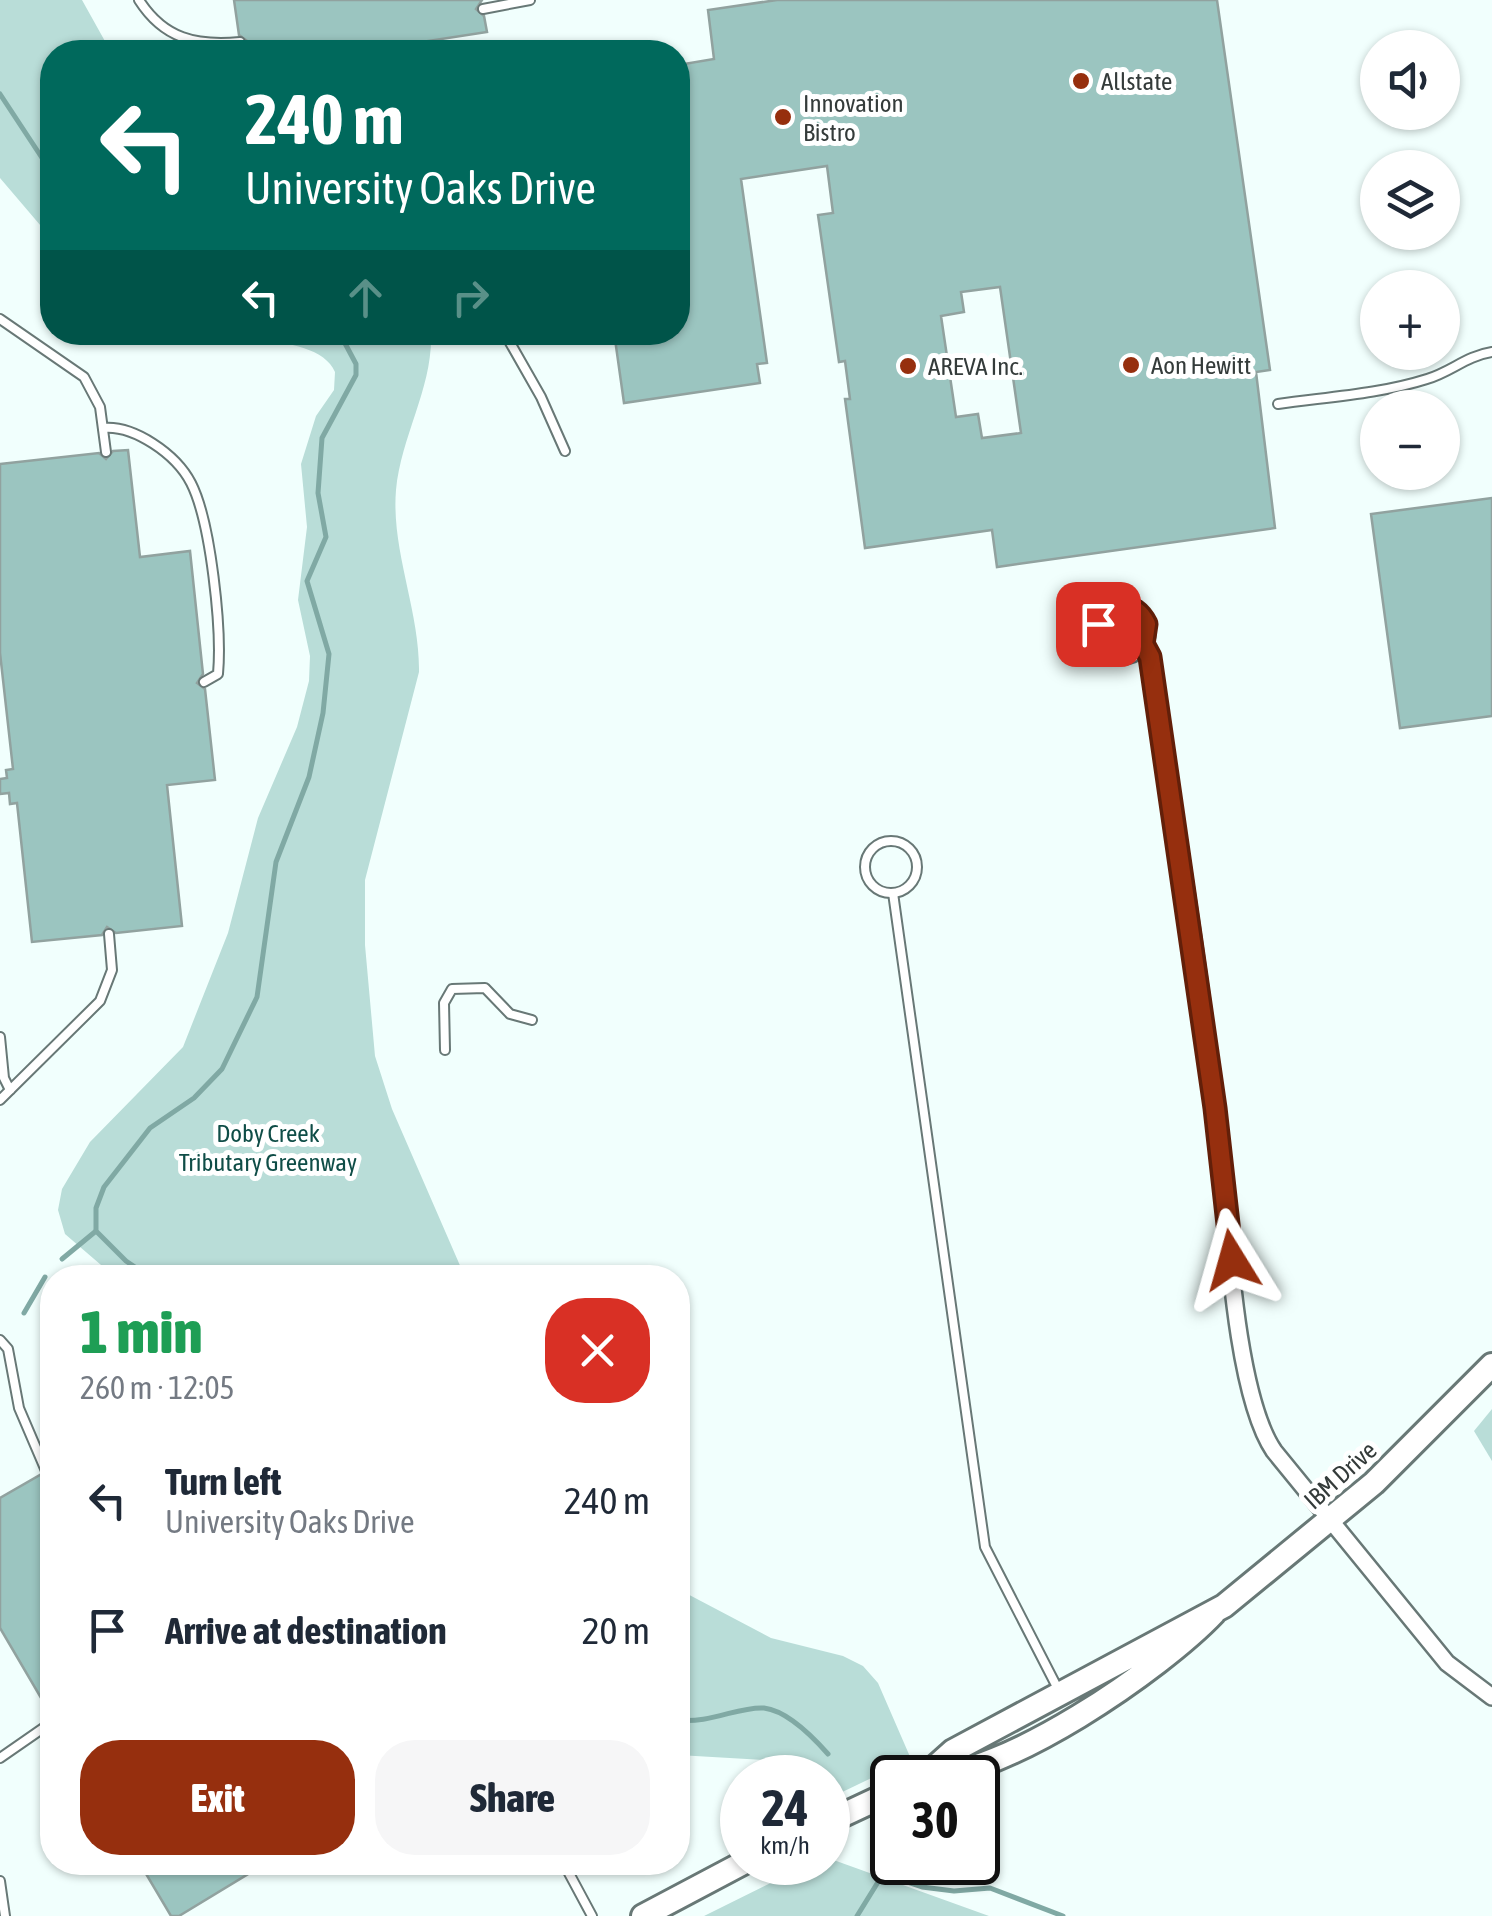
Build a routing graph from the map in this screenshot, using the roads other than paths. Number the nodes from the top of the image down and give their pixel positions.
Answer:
1 (139, 0) edge
2 (530, 0) edge
3 (517, 1) edge
4 (483, 9) dead end
5 (180, 38) joint
6 (188, 40) edge
7 (0, 318) edge
8 (512, 345) edge
9 (1492, 352) edge
10 (1278, 404) dead end
11 (102, 428) junction
12 (565, 451) dead end
13 (106, 452) dead end
14 (1143, 644) dead end
15 (204, 682) dead end
16 (892, 892) junction
17 (108, 934) dead end
18 (532, 1020) dead end
19 (0, 1037) edge
20 (445, 1050) dead end
21 (10, 1090) junction
22 (0, 1100) edge
23 (0, 1340) edge
24 (1492, 1365) edge
25 (40, 1457) edge
26 (1330, 1520) junction
27 (1214, 1613) junction
28 (1061, 1695) junction
29 (1492, 1697) edge
30 (40, 1730) edge
31 (948, 1755) edge
32 (999, 1755) edge
33 (0, 1758) edge
34 (570, 1875) edge
35 (720, 1876) edge
36 (0, 1881) edge
37 (4, 1916) edge
38 (592, 1916) edge
39 (642, 1916) edge

1 - 5 lane
2 - 3 lane
3 - 4 lane
5 - 6 lane
7 - 11 lane
8 - 12 lane
9 - 10 lane
11 - 13 lane
11 - 15 lane
14 - 26 street
16 - 16 lane
16 - 28 lane
17 - 21 lane
18 - 20 lane
19 - 21 lane
21 - 22 lane
23 - 25 lane
24 - 26 street, IBM Drive
26 - 27 street, IBM Drive
26 - 29 street
27 - 28 street, IBM Drive
27 - 32 street, IBM Drive
28 - 31 street, IBM Drive
30 - 33 lane
34 - 38 lane
35 - 39 street
36 - 37 lane

